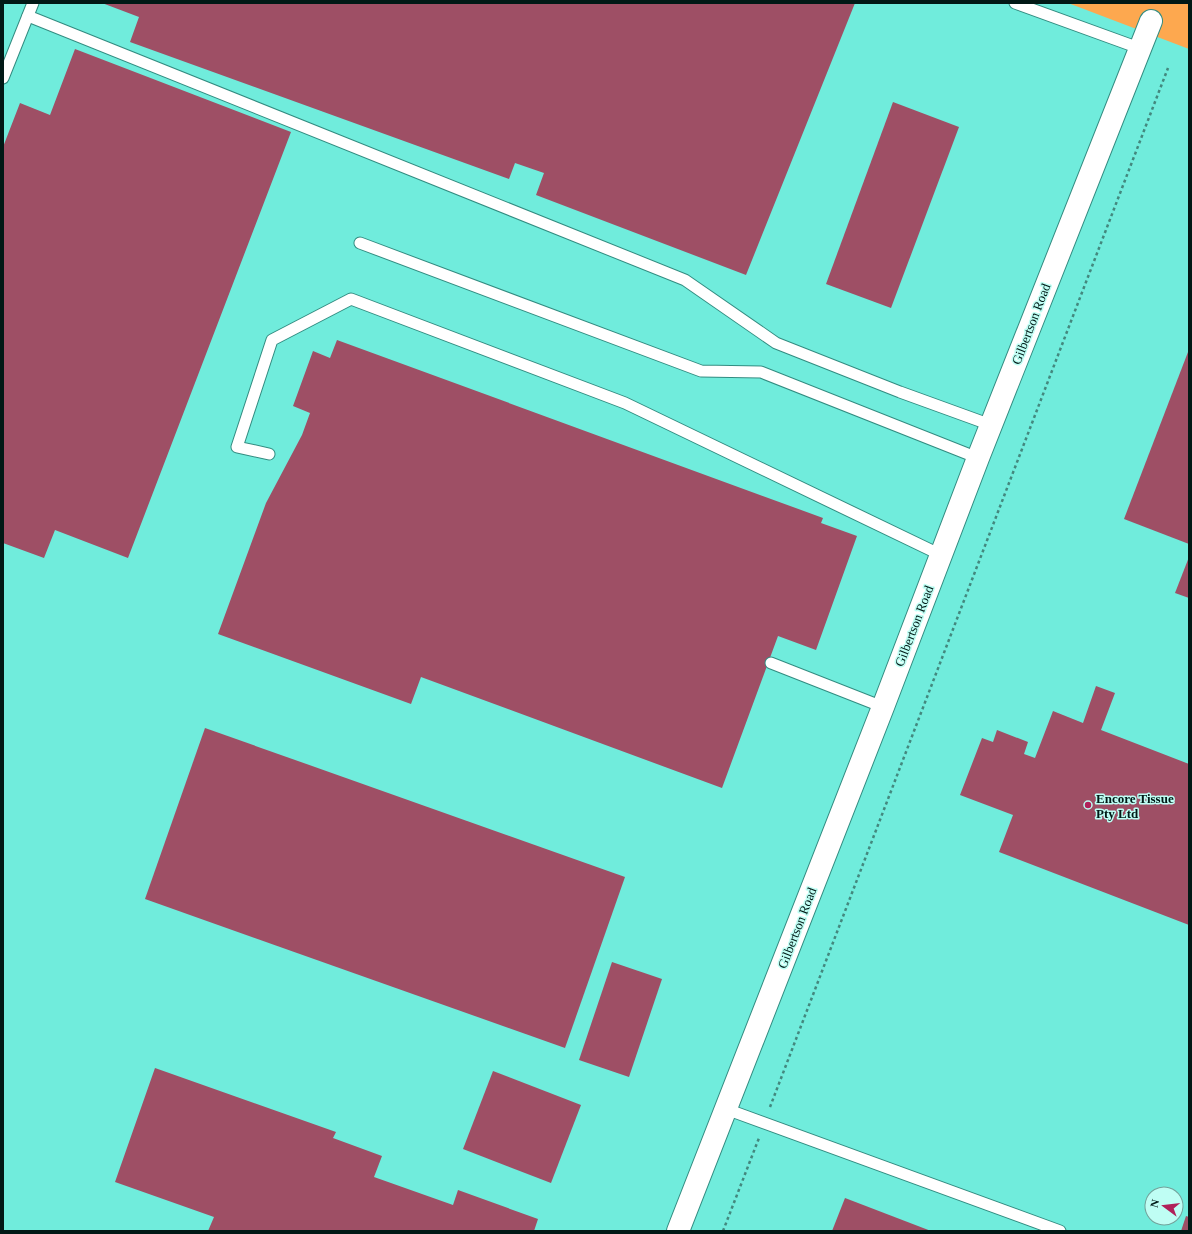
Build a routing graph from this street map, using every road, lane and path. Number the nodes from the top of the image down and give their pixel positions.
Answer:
1 (33, 3) edge
2 (1015, 3) edge
3 (28, 16) junction
4 (1151, 22) dead end
5 (1139, 48) junction
6 (1168, 68) dead end
7 (3, 78) edge
8 (360, 243) dead end
9 (991, 426) junction
10 (269, 454) dead end
11 (978, 458) junction
12 (940, 555) junction
13 (771, 663) dead end
14 (883, 707) junction
15 (726, 1109) junction
16 (764, 1123) junction
17 (678, 1231) edge
18 (723, 1231) edge
19 (1060, 1231) edge

1 - 3 lane
2 - 5 lane
3 - 7 lane
3 - 9 lane
4 - 5 street, Gilbertson Road
5 - 9 street, Gilbertson Road
6 - 16 path
8 - 11 lane
9 - 11 street, Gilbertson Road
10 - 12 lane
11 - 12 street, Gilbertson Road
12 - 14 street, Gilbertson Road
13 - 14 lane
14 - 15 street, Gilbertson Road
15 - 16 lane
15 - 17 street, Gilbertson Road
16 - 18 path
16 - 19 lane

